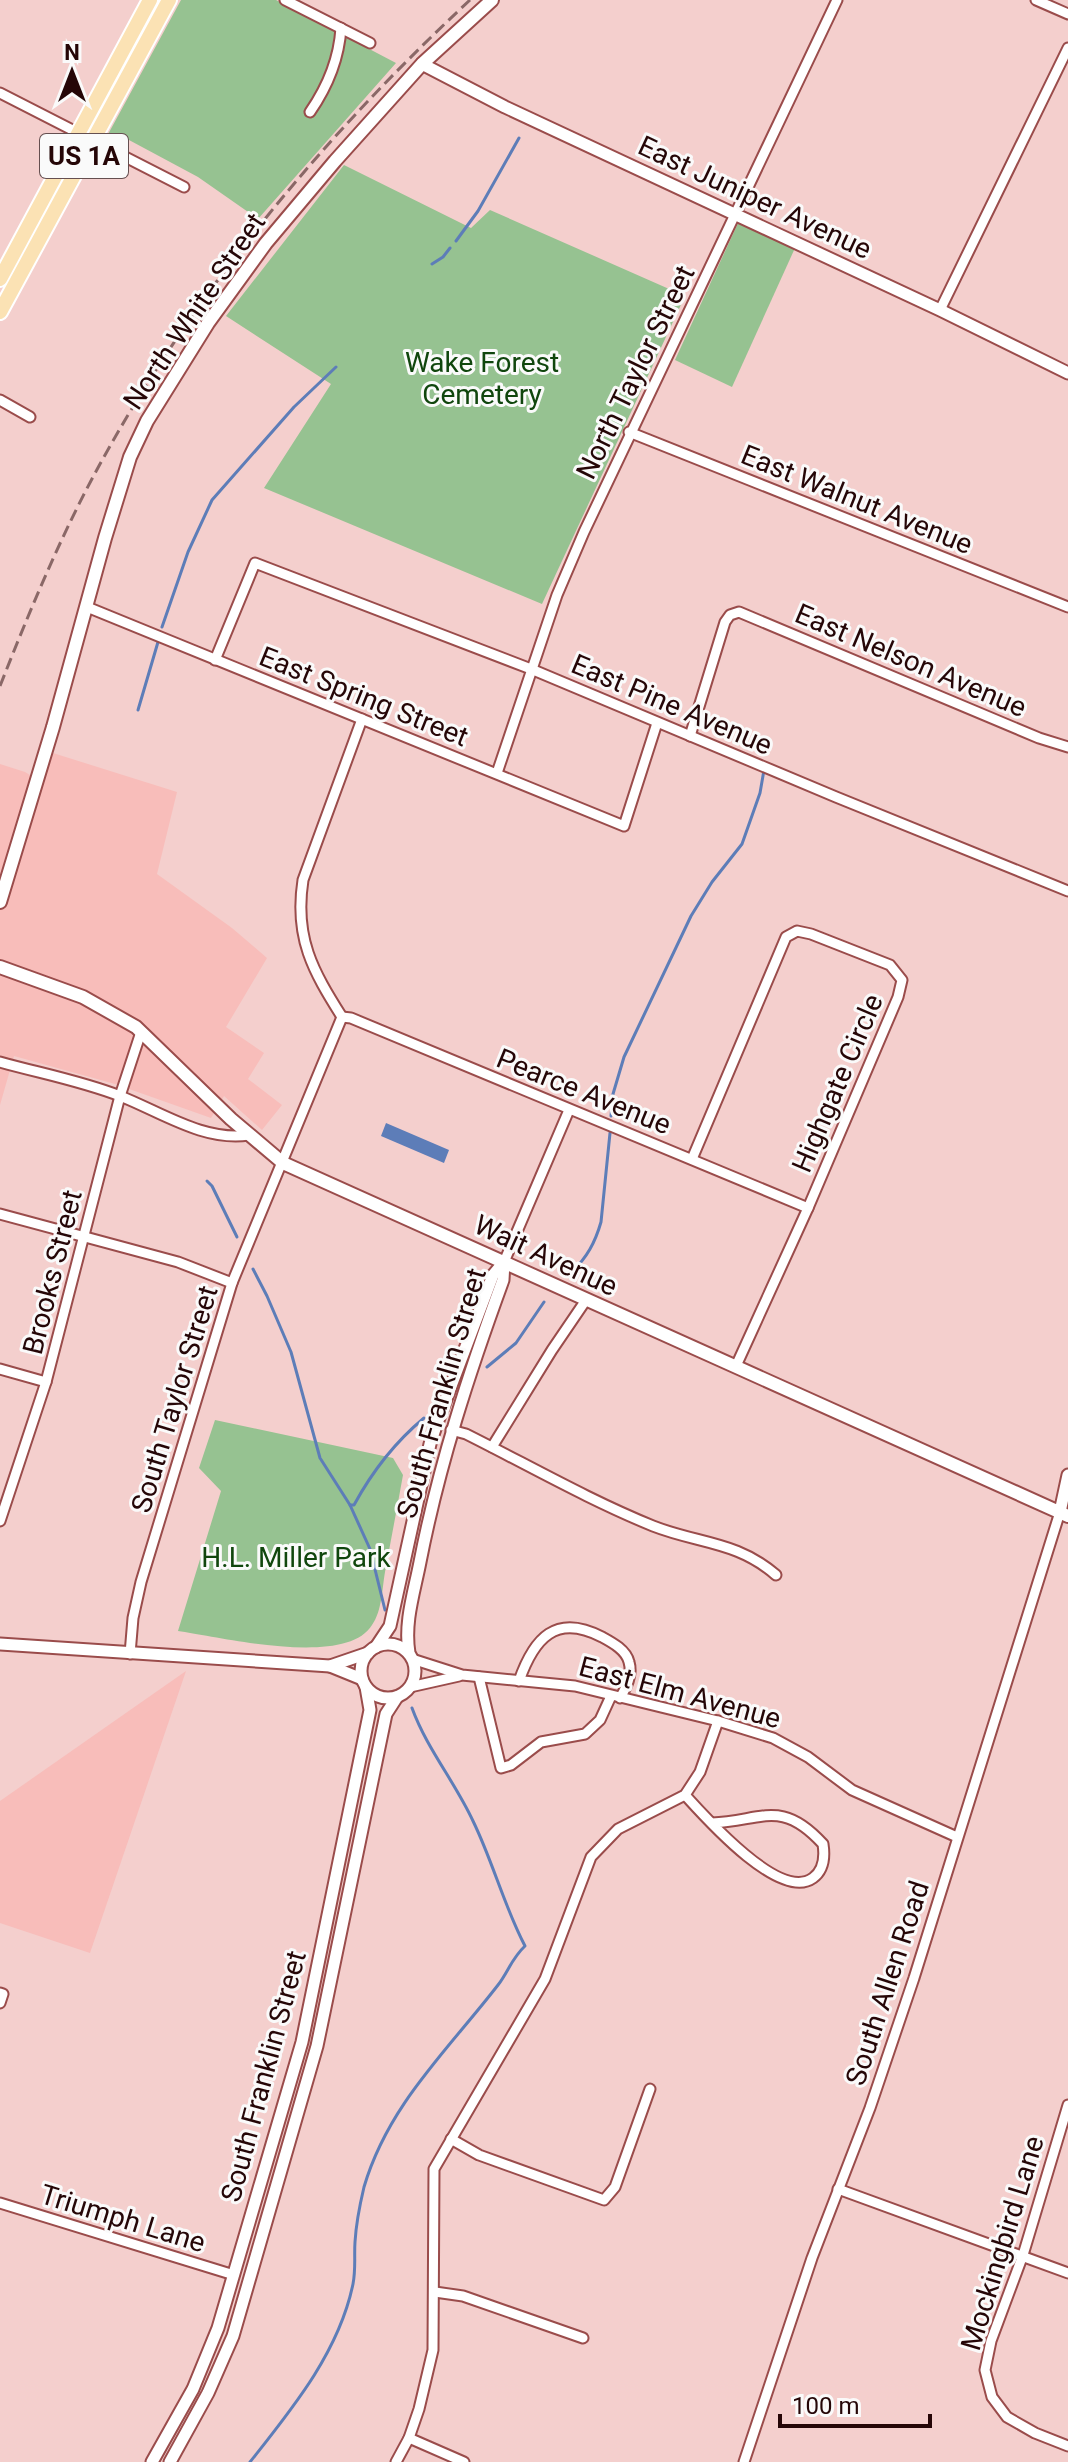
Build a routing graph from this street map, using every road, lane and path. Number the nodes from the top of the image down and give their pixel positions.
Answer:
1 (150, 0) edge
2 (169, 0) edge
3 (285, 0) edge
4 (492, 0) edge
5 (837, 0) edge
6 (1036, 0) edge
7 (1068, 14) edge
8 (341, 28) junction
9 (370, 43) dead end
10 (1068, 48) edge
11 (422, 64) junction
12 (0, 93) edge
13 (310, 112) dead end
14 (78, 133) junction
15 (93, 141) junction
16 (184, 187) dead end
17 (734, 215) junction
18 (0, 279) edge
19 (940, 310) junction
20 (0, 312) edge
21 (1068, 373) edge
22 (0, 400) edge
23 (30, 417) dead end
24 (629, 432) junction
25 (87, 607) junction
26 (1068, 607) edge
27 (215, 660) junction
28 (531, 669) junction
29 (362, 719) junction
30 (657, 723) junction
31 (690, 736) junction
32 (1068, 747) edge
33 (497, 773) junction
34 (1068, 891) edge
35 (0, 902) edge
36 (0, 967) edge
37 (342, 1017) junction
38 (141, 1032) junction
39 (0, 1062) edge
40 (120, 1096) junction
41 (569, 1110) junction
42 (249, 1135) junction
43 (692, 1159) junction
44 (283, 1163) junction
45 (808, 1208) junction
46 (0, 1214) edge
47 (83, 1237) junction
48 (504, 1262) junction
49 (232, 1283) junction
50 (586, 1300) junction
51 (736, 1366) junction
52 (0, 1369) edge
53 (46, 1382) junction
54 (451, 1430) junction
55 (492, 1447) junction
56 (1068, 1475) edge
57 (1064, 1514) edge
58 (0, 1521) edge
59 (776, 1575) dead end
60 (0, 1644) edge
61 (372, 1650) junction
62 (130, 1654) junction
63 (410, 1656) junction
64 (330, 1666) junction
65 (462, 1675) junction
66 (479, 1677) junction
67 (519, 1681) junction
68 (364, 1683) junction
69 (410, 1687) junction
70 (397, 1697) junction
71 (616, 1697) junction
72 (718, 1721) junction
73 (685, 1795) junction
74 (712, 1823) junction
75 (957, 1837) junction
76 (0, 1993) edge
77 (0, 2003) edge
78 (650, 2089) dead end
79 (1068, 2105) edge
80 (451, 2139) junction
81 (838, 2189) junction
82 (0, 2203) edge
83 (1023, 2255) junction
84 (1068, 2273) edge
85 (234, 2275) junction
86 (435, 2292) junction
87 (583, 2338) dead end
88 (409, 2438) junction
89 (1068, 2446) edge
90 (152, 2462) edge
91 (170, 2462) edge
92 (396, 2462) edge
93 (464, 2462) edge
94 (744, 2462) edge

1 - 14 main road
2 - 15 main road, US 1A
3 - 8 street
4 - 11 main road, North White Street
5 - 17 street, North Taylor Street
6 - 7 street
8 - 9 street
8 - 13 street
10 - 19 street
11 - 17 street, East Juniper Avenue
11 - 25 main road, North White Street
12 - 14 street
14 - 15 street
14 - 18 main road
15 - 16 street
15 - 20 main road, US 1A
17 - 19 street, East Juniper Avenue
17 - 24 street, North Taylor Street
19 - 21 street, East Juniper Avenue
22 - 23 street
24 - 26 street, East Walnut Avenue
24 - 28 street, North Taylor Street
25 - 27 street, East Spring Street
25 - 35 main road, North White Street
27 - 28 street, East Pine Avenue
27 - 29 street, East Spring Street
28 - 30 street, East Pine Avenue
28 - 33 street, North Taylor Street
29 - 33 street, East Spring Street
29 - 37 street
30 - 31 street, East Pine Avenue
30 - 33 street, East Spring Street
31 - 32 street, East Nelson Avenue
31 - 34 street, East Pine Avenue
36 - 38 main road, Wait Avenue
37 - 41 street, Pearce Avenue
37 - 44 street
38 - 40 street, Brooks Street
38 - 42 main road, Wait Avenue
39 - 40 street
40 - 42 street
40 - 47 street, Brooks Street
41 - 43 street, Pearce Avenue
41 - 48 street
42 - 44 main road, Wait Avenue
43 - 45 street, Pearce Avenue
43 - 45 street, Highgate Circle
44 - 48 main road, Wait Avenue
44 - 49 street, South Taylor Street
45 - 51 street, Highgate Circle
46 - 47 street
47 - 49 street
47 - 53 street, Brooks Street
48 - 50 main road, Wait Avenue
48 - 54 street, South Franklin Street
48 - 61 street, South Franklin Street
49 - 62 street, South Taylor Street
50 - 51 main road, Wait Avenue
50 - 55 street
51 - 57 main road, Wait Avenue
52 - 53 street
53 - 58 street, Brooks Street
54 - 55 street
54 - 63 street, South Franklin Street
55 - 59 street
56 - 57 street
57 - 75 street, South Allen Road
60 - 62 street
61 - 63 street
61 - 64 street
61 - 68 street
62 - 64 street
63 - 65 street, East Elm Avenue
63 - 69 street
64 - 68 street
65 - 66 street, East Elm Avenue
65 - 69 street, East Elm Avenue
66 - 67 street, East Elm Avenue
66 - 71 street
67 - 71 street, East Elm Avenue
67 - 71 street
68 - 70 street
68 - 85 street, South Franklin Street
69 - 70 street
70 - 91 street, South Franklin Street
71 - 72 street, East Elm Avenue
72 - 73 street
72 - 75 street, East Elm Avenue
73 - 74 street
73 - 80 street
74 - 74 street
75 - 81 street, South Allen Road
76 - 77 street
78 - 80 street
79 - 83 street, Mockingbird Lane
80 - 86 street
81 - 83 street
81 - 94 street, South Allen Road
82 - 85 street, Triumph Lane
83 - 84 street
83 - 89 street, Mockingbird Lane
85 - 90 street, South Franklin Street
86 - 87 street
86 - 88 street
88 - 92 street
88 - 93 street

